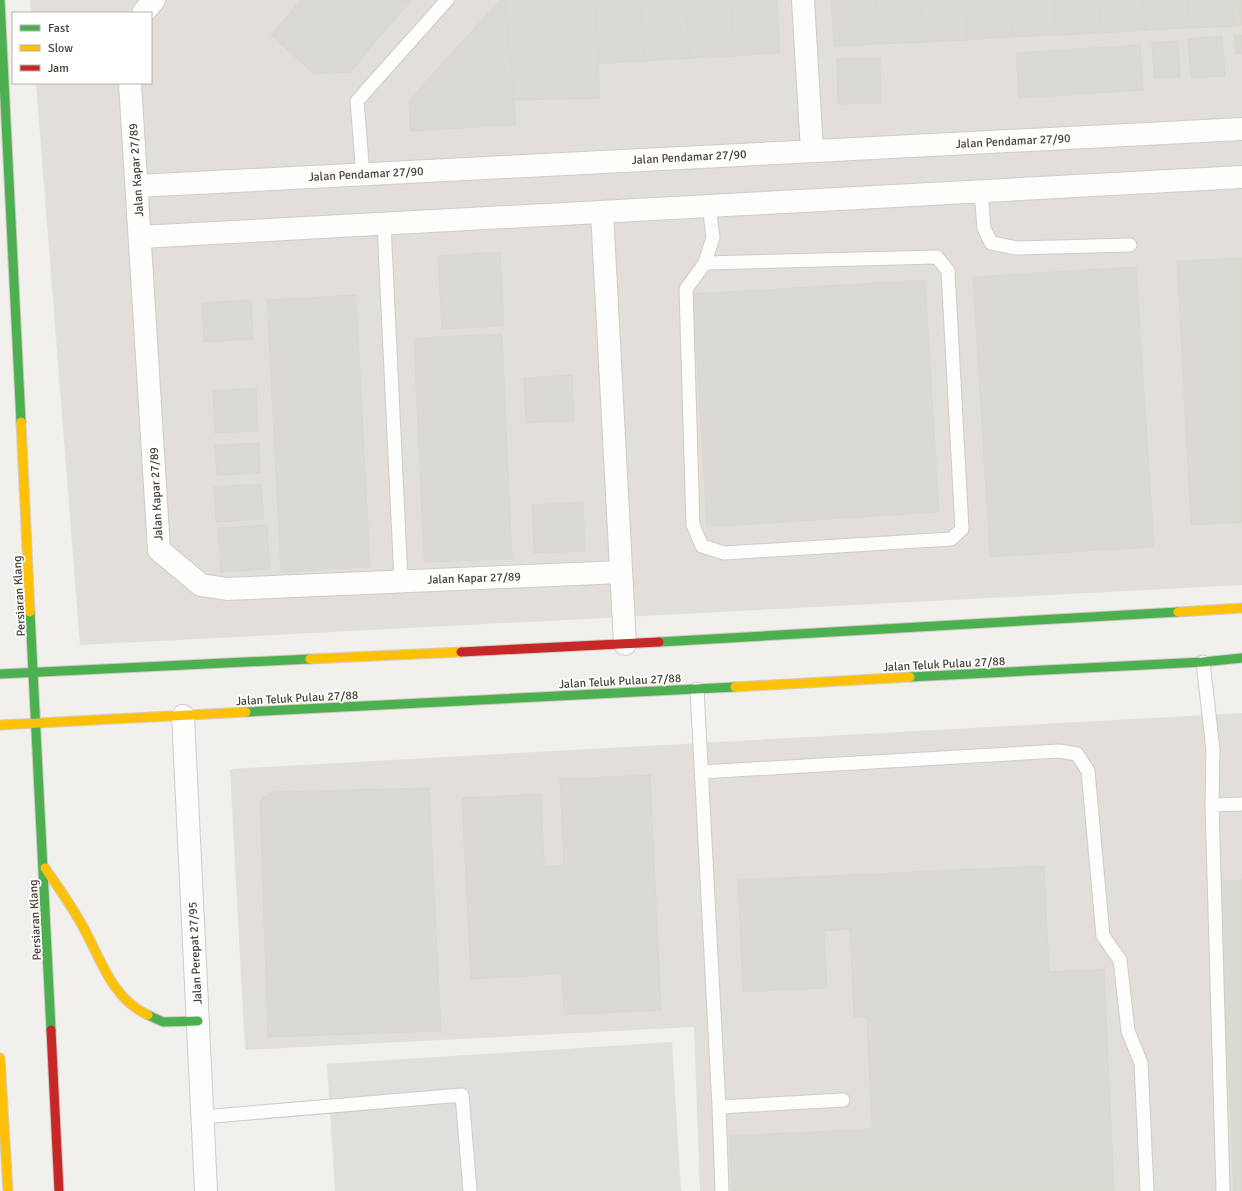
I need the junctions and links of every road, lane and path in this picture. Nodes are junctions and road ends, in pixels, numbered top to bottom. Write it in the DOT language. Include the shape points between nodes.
graph roads {
  1 [pos="0,0"];
  2 [pos="6,0"];
  3 [pos="154,0"];
  4 [pos="447,0"];
  5 [pos="803,0"];
  6 [pos="144,12"];
  7 [pos="2,33"];
  8 [pos="130,84"];
  9 [pos="1242,128"];
  10 [pos="812,151"];
  11 [pos="363,175"];
  12 [pos="1242,177"];
  13 [pos="137,186"];
  14 [pos="981,191"];
  15 [pos="709,206"];
  16 [pos="602,212"];
  17 [pos="384,224"];
  18 [pos="140,237"];
  19 [pos="1130,245"];
  20 [pos="705,263"];
  21 [pos="621,572"];
  22 [pos="402,581"];
  23 [pos="1242,608"];
  24 [pos="625,644"];
  25 [pos="1242,658"];
  26 [pos="1203,662"];
  27 [pos="35,673"];
  28 [pos="0,674"];
  29 [pos="697,689"];
  30 [pos="183,716"];
  31 [pos="37,722"];
  32 [pos="0,725"];
  33 [pos="701,772"];
  34 [pos="1242,804"];
  35 [pos="1212,805"];
  36 [pos="44,867"];
  37 [pos="198,1021"];
  38 [pos="0,1058"];
  39 [pos="843,1100"];
  40 [pos="719,1107"];
  41 [pos="202,1117"];
  42 [pos="8,1191"];
  43 [pos="59,1191"];
  44 [pos="206,1191"];
  45 [pos="470,1191"];
  46 [pos="722,1191"];
  47 [pos="1147,1191"];
  48 [pos="1223,1191"];
  1 -- 7 [label="street, Persiaran Klang"];
  2 -- 7 [label="street"];
  3 -- 6 [label="street"];
  4 -- 11 [label="lane" via="357,101"];
  5 -- 10 [label="street"];
  7 -- 27 [label="street, Persiaran Klang"];
  8 -- 13 [label="street, Jalan Kapar 27/89"];
  9 -- 10 [label="street, Jalan Pendamar 27/90"];
  10 -- 11 [label="street, Jalan Pendamar 27/90"];
  11 -- 13 [label="street, Jalan Pendamar 27/90"];
  12 -- 14 [label="street"];
  13 -- 18 [label="street, Jalan Kapar 27/89"];
  14 -- 15 [label="street"];
  14 -- 19 [label="lane" via="984,228 991,243 1017,248"];
  15 -- 16 [label="street"];
  15 -- 20 [label="lane" via="713,237"];
  16 -- 17 [label="street"];
  16 -- 21 [label="street"];
  17 -- 18 [label="street"];
  17 -- 22 [label="lane"];
  18 -- 22 [label="street, Jalan Kapar 27/89" via="159,550 202,585 227,588"];
  20 -- 20 [label="lane" via="686,289 693,525 702,546 724,553 951,539 962,529 948,271 937,257"];
  21 -- 22 [label="street, Jalan Kapar 27/89"];
  21 -- 24 [label="street"];
  23 -- 24 [label="street"];
  24 -- 27 [label="street"];
  25 -- 26 [label="street, Jalan Teluk Pulau 27/88"];
  26 -- 29 [label="street, Jalan Teluk Pulau 27/88"];
  26 -- 35 [label="lane" via="1213,750"];
  27 -- 28 [label="street"];
  27 -- 31 [label="street, Persiaran Klang"];
  29 -- 30 [label="street, Jalan Teluk Pulau 27/88"];
  29 -- 33 [label="lane"];
  30 -- 31 [label="street, Jalan Teluk Pulau 27/88"];
  30 -- 37 [label="street, Jalan Perepat 27/95"];
  31 -- 32 [label="street, Jalan Teluk Pulau 27/88"];
  31 -- 36 [label="street, Persiaran Klang"];
  33 -- 40 [label="lane"];
  33 -- 47 [label="lane" via="1059,751 1077,754 1088,771 1103,936 1120,960 1128,1030 1140,1063"];
  34 -- 35 [label="lane"];
  35 -- 48 [label="lane"];
  36 -- 37 [label="street" via="83,926 113,986 136,1010 163,1022"];
  36 -- 43 [label="street, Persiaran Klang"];
  37 -- 41 [label="street, Jalan Perepat 27/95"];
  38 -- 42 [label="street"];
  39 -- 40 [label="lane"];
  40 -- 46 [label="lane"];
  41 -- 44 [label="street, Jalan Perepat 27/95"];
  41 -- 45 [label="lane" via="462,1095"];
}
